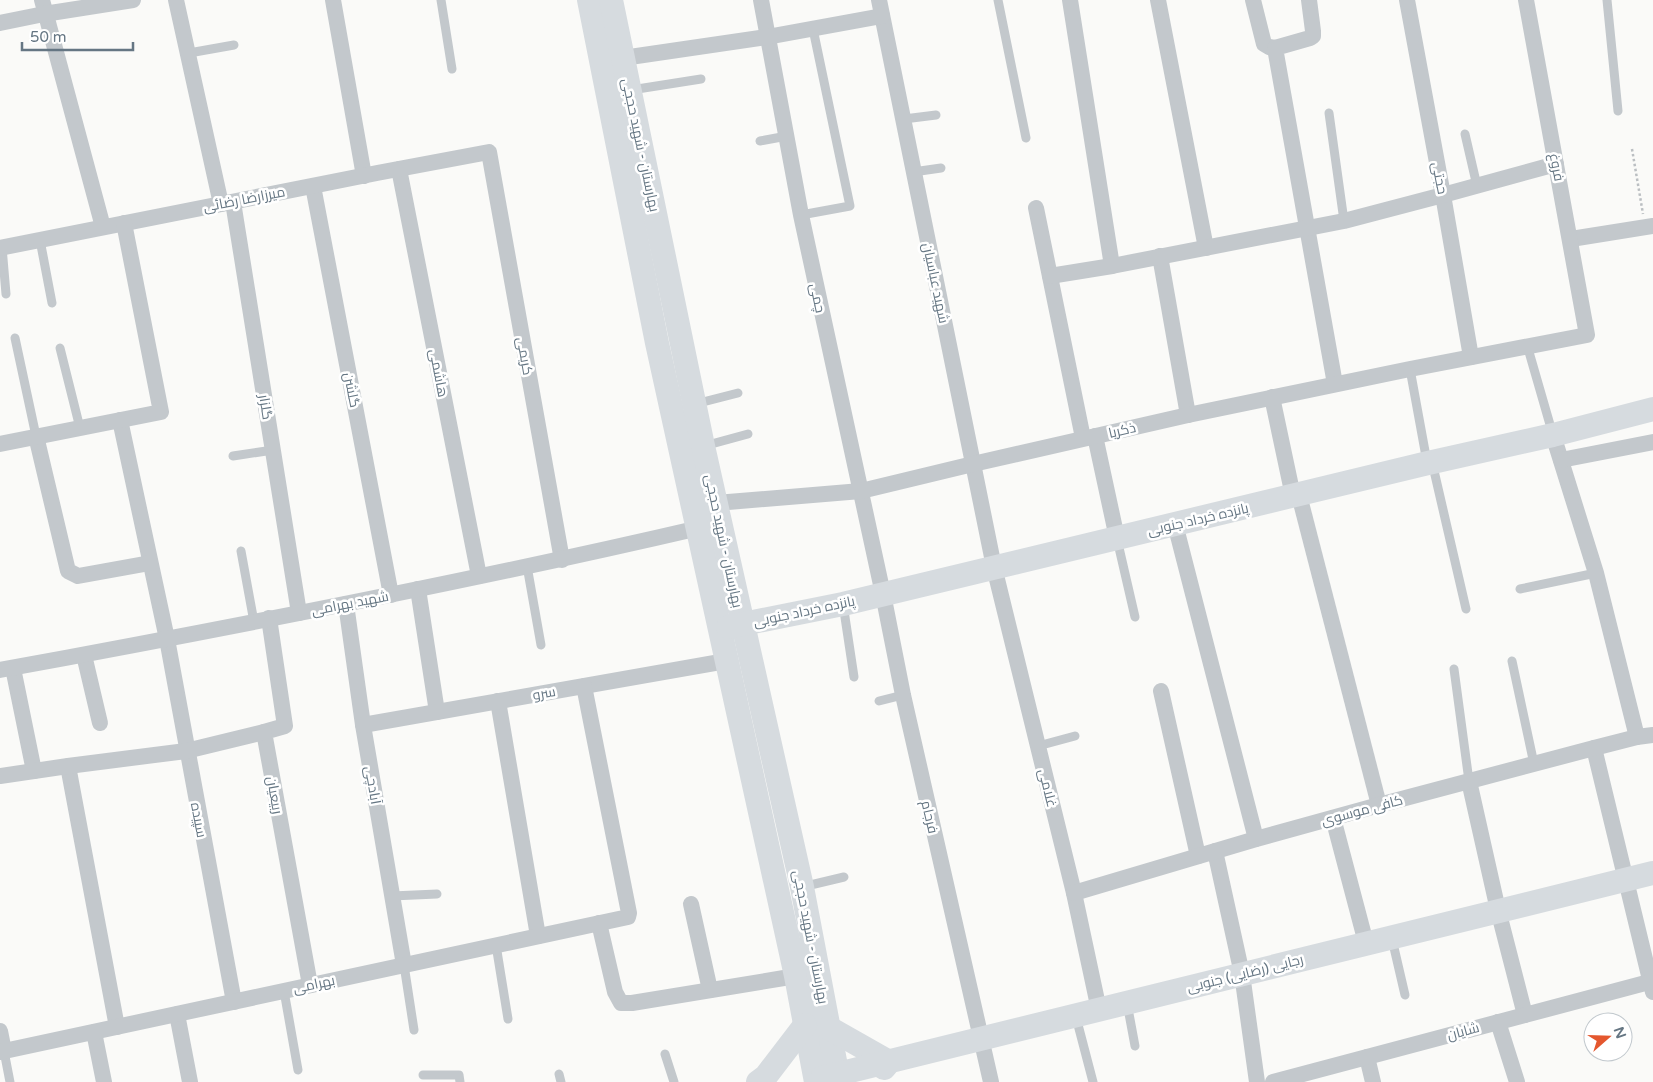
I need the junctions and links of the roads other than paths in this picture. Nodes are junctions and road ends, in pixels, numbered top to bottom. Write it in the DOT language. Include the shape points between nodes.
graph roads {
  1 [pos="134,0"];
  2 [pos="176,0"];
  3 [pos="332,0"];
  4 [pos="442,0"];
  5 [pos="589,0"];
  6 [pos="611,0"];
  7 [pos="761,0"];
  8 [pos="998,0"];
  9 [pos="1070,0"];
  10 [pos="1158,0"];
  11 [pos="1253,0"];
  12 [pos="1309,0"];
  13 [pos="1407,0"];
  14 [pos="1526,0"];
  15 [pos="1607,0"];
  16 [pos="43,7"];
  17 [pos="881,8"];
  18 [pos="0,23"];
  19 [pos="813,29"];
  20 [pos="767,36"];
  21 [pos="234,45"];
  22 [pos="1275,48"];
  23 [pos="189,53"];
  24 [pos="624,58"];
  25 [pos="452,69"];
  26 [pos="701,79"];
  27 [pos="631,90"];
  28 [pos="1618,111"];
  29 [pos="1329,113"];
  30 [pos="936,115"];
  31 [pos="904,119"];
  32 [pos="1465,134"];
  33 [pos="787,136"];
  34 [pos="1026,138"];
  35 [pos="760,141"];
  36 [pos="489,152"];
  37 [pos="1556,164"];
  38 [pos="941,168"];
  39 [pos="399,169"];
  40 [pos="913,172"];
  41 [pos="364,176"];
  42 [pos="313,186"];
  43 [pos="1477,186"];
  44 [pos="1443,196"];
  45 [pos="227,203"];
  46 [pos="1036,208"];
  47 [pos="800,215"];
  48 [pos="1344,220"];
  49 [pos="124,223"];
  50 [pos="104,227"];
  51 [pos="1649,227"];
  52 [pos="1308,228"];
  53 [pos="1571,239"];
  54 [pos="40,240"];
  55 [pos="1,244"];
  56 [pos="1206,248"];
  57 [pos="1160,256"];
  58 [pos="1112,266"];
  59 [pos="1050,276"];
  60 [pos="6,294"];
  61 [pos="52,303"];
  62 [pos="1587,335"];
  63 [pos="15,338"];
  64 [pos="1527,345"];
  65 [pos="60,348"];
  66 [pos="1471,357"];
  67 [pos="1410,369"];
  68 [pos="1335,384"];
  69 [pos="738,393"];
  70 [pos="1272,397"];
  71 [pos="695,404"];
  72 [pos="1653,409"];
  73 [pos="1188,415"];
  74 [pos="120,420"];
  75 [pos="80,428"];
  76 [pos="748,434"];
  77 [pos="1553,435"];
  78 [pos="36,436"];
  79 [pos="1089,437"];
  80 [pos="1653,442"];
  81 [pos="0,444"];
  82 [pos="704,446"];
  83 [pos="273,450"];
  84 [pos="233,456"];
  85 [pos="1561,460"];
  86 [pos="1430,462"];
  87 [pos="973,464"];
  88 [pos="861,491"];
  89 [pos="1296,496"];
  90 [pos="716,504"];
  91 [pos="1175,524"];
  92 [pos="699,528"];
  93 [pos="1117,538"];
  94 [pos="241,551"];
  95 [pos="562,560"];
  96 [pos="150,563"];
  97 [pos="527,566"];
  98 [pos="994,566"];
  99 [pos="1596,573"];
  100 [pos="479,576"];
  101 [pos="418,589"];
  102 [pos="1520,589"];
  103 [pos="883,594"];
  104 [pos="391,595"];
  105 [pos="346,604"];
  106 [pos="843,604"];
  107 [pos="1466,608"];
  108 [pos="299,613"];
  109 [pos="1135,617"];
  110 [pos="262,620"];
  111 [pos="731,627"];
  112 [pos="167,638"];
  113 [pos="541,645"];
  114 [pos="84,655"];
  115 [pos="1512,661"];
  116 [pos="726,662"];
  117 [pos="7,669"];
  118 [pos="1454,669"];
  119 [pos="854,677"];
  120 [pos="584,686"];
  121 [pos="1161,691"];
  122 [pos="903,695"];
  123 [pos="498,701"];
  124 [pos="879,701"];
  125 [pos="437,712"];
  126 [pos="100,723"];
  127 [pos="363,725"];
  128 [pos="264,732"];
  129 [pos="1653,735"];
  130 [pos="1075,736"];
  131 [pos="1637,737"];
  132 [pos="1038,746"];
  133 [pos="1594,748"];
  134 [pos="186,751"];
  135 [pos="1534,764"];
  136 [pos="68,766"];
  137 [pos="34,771"];
  138 [pos="0,776"];
  139 [pos="1469,781"];
  140 [pos="1380,805"];
  141 [pos="1333,818"];
  142 [pos="1256,839"];
  143 [pos="1215,851"];
  144 [pos="1198,856"];
  145 [pos="1653,873"];
  146 [pos="844,877"];
  147 [pos="1625,880"];
  148 [pos="802,887"];
  149 [pos="1074,893"];
  150 [pos="437,894"];
  151 [pos="392,896"];
  152 [pos="691,904"];
  153 [pos="1498,910"];
  154 [pos="599,923"];
  155 [pos="538,936"];
  156 [pos="1392,937"];
  157 [pos="1366,943"];
  158 [pos="496,945"];
  159 [pos="404,965"];
  160 [pos="1242,974"];
  161 [pos="804,980"];
  162 [pos="310,985"];
  163 [pos="1652,985"];
  164 [pos="710,990"];
  165 [pos="284,991"];
  166 [pos="1405,995"];
  167 [pos="234,1002"];
  168 [pos="1127,1003"];
  169 [pos="1099,1010"];
  170 [pos="177,1014"];
  171 [pos="1525,1015"];
  172 [pos="1075,1016"];
  173 [pos="508,1019"];
  174 [pos="1498,1022"];
  175 [pos="805,1025"];
  176 [pos="117,1027"];
  177 [pos="829,1028"];
  178 [pos="414,1030"];
  179 [pos="0,1031"];
  180 [pos="94,1032"];
  181 [pos="981,1040"];
  182 [pos="1136,1046"];
  183 [pos="2,1051"];
  184 [pos="665,1054"];
  185 [pos="1367,1057"];
  186 [pos="889,1062"];
  187 [pos="298,1070"];
  188 [pos="423,1075"];
  189 [pos="823,1080"];
  190 [pos="10,1082"];
  191 [pos="104,1082"];
  192 [pos="190,1082"];
  193 [pos="460,1082"];
  194 [pos="674,1082"];
  195 [pos="758,1082"];
  196 [pos="875,1082"];
  197 [pos="991,1082"];
  198 [pos="1093,1082"];
  199 [pos="1257,1082"];
  200 [pos="1273,1082"];
  201 [pos="1373,1082"];
  202 [pos="1517,1082"];
  1 -- 16 [label="street"];
  2 -- 23 [label="street, گلزار"];
  3 -- 41 [label="street"];
  4 -- 25 [label="lane"];
  5 -- 92 [label="main road, بهارستان - شهید حججی" via="657,343"];
  6 -- 24 [label="main road, بهارستان - شهید حججی"];
  7 -- 20 [label="street, چمی"];
  8 -- 34 [label="lane"];
  9 -- 58 [label="street"];
  10 -- 56 [label="street"];
  11 -- 22 [label="street" via="1264,44"];
  12 -- 22 [label="street" via="1313,36"];
  13 -- 44 [label="street, حجتی"];
  14 -- 37 [label="street, فروغ"];
  15 -- 28 [label="lane"];
  16 -- 18 [label="street"];
  16 -- 50 [label="street"];
  17 -- 19 [label="street"];
  17 -- 31 [label="street, شهید عباسیان"];
  19 -- 20 [label="street"];
  19 -- 47 [label="lane" via="850,206"];
  20 -- 24 [label="street"];
  20 -- 33 [label="street, چمی"];
  21 -- 23 [label="lane"];
  22 -- 52 [label="street"];
  23 -- 45 [label="street, گلزار"];
  24 -- 27 [label="main road, بهارستان - شهید حججی"];
  26 -- 27 [label="lane"];
  27 -- 71 [label="main road, بهارستان - شهید حججی"];
  29 -- 48 [label="lane"];
  30 -- 31 [label="lane"];
  31 -- 40 [label="street, شهید عباسیان"];
  32 -- 43 [label="lane"];
  33 -- 35 [label="lane"];
  33 -- 47 [label="street, چمی"];
  36 -- 39 [label="street, میرزارضا رضائی"];
  36 -- 95 [label="street, کریمی"];
  37 -- 43 [label="street"];
  37 -- 53 [label="street, فروغ"];
  38 -- 40 [label="lane"];
  39 -- 41 [label="street, میرزارضا رضائی"];
  39 -- 100 [label="street, هاشمی"];
  40 -- 87 [label="street, شهید عباسیان"];
  41 -- 42 [label="street, میرزارضا رضائی"];
  42 -- 45 [label="street, میرزارضا رضائی"];
  42 -- 104 [label="street, گلشن"];
  43 -- 44 [label="street"];
  44 -- 48 [label="street"];
  44 -- 66 [label="street, حجتی"];
  45 -- 49 [label="street, میرزارضا رضائی"];
  45 -- 83 [label="street, گلزار"];
  46 -- 59 [label="street"];
  47 -- 88 [label="street, چمی"];
  48 -- 52 [label="street"];
  49 -- 50 [label="street, میرزارضا رضائی"];
  49 -- 74 [label="street" via="161,412"];
  50 -- 54 [label="street, میرزارضا رضائی"];
  51 -- 53 [label="street"];
  52 -- 56 [label="street"];
  52 -- 68 [label="street"];
  53 -- 62 [label="street, فروغ"];
  54 -- 55 [label="street, میرزارضا رضائی"];
  54 -- 61 [label="lane"];
  55 -- 60 [label="lane"];
  56 -- 57 [label="street"];
  57 -- 58 [label="street"];
  57 -- 73 [label="street"];
  58 -- 59 [label="street"];
  59 -- 79 [label="street"];
  62 -- 64 [label="street, ذکریا"];
  63 -- 78 [label="lane"];
  64 -- 66 [label="street, ذکریا"];
  64 -- 77 [label="lane"];
  65 -- 75 [label="lane"];
  66 -- 67 [label="street, ذکریا"];
  67 -- 68 [label="street, ذکریا"];
  67 -- 86 [label="lane"];
  68 -- 70 [label="street, ذکریا"];
  69 -- 71 [label="lane"];
  70 -- 73 [label="street, ذکریا"];
  70 -- 89 [label="street"];
  71 -- 82 [label="main road, بهارستان - شهید حججی"];
  72 -- 77 [label="main road, پانزده خرداد جنوبی"];
  73 -- 79 [label="street, ذکریا"];
  74 -- 75 [label="street"];
  74 -- 96 [label="street, سپیده"];
  75 -- 78 [label="street"];
  76 -- 82 [label="lane"];
  77 -- 85 [label="street"];
  77 -- 86 [label="main road, پانزده خرداد جنوبی"];
  78 -- 81 [label="street"];
  78 -- 96 [label="street" via="68,571 78,576"];
  79 -- 87 [label="street, ذکریا"];
  79 -- 93 [label="street"];
  80 -- 85 [label="street"];
  82 -- 90 [label="main road, بهارستان - شهید حججی"];
  83 -- 84 [label="lane"];
  83 -- 108 [label="street, گلزار"];
  85 -- 99 [label="street"];
  86 -- 89 [label="main road, پانزده خرداد جنوبی"];
  86 -- 107 [label="lane"];
  87 -- 88 [label="street, ذکریا"];
  87 -- 98 [label="street, شهید عباسیان"];
  88 -- 90 [label="street, ذکریا"];
  88 -- 103 [label="street, چمی"];
  89 -- 91 [label="main road, پانزده خرداد جنوبی"];
  89 -- 140 [label="street"];
  90 -- 111 [label="main road, بهارستان - شهید حججی"];
  91 -- 93 [label="main road, پانزده خرداد جنوبی"];
  91 -- 142 [label="street"];
  92 -- 95 [label="street, شهید بهرامی"];
  92 -- 111 [label="main road, بهارستان - شهید حججی"];
  93 -- 98 [label="main road, پانزده خرداد جنوبی"];
  93 -- 109 [label="lane"];
  94 -- 110 [label="lane"];
  95 -- 97 [label="street, شهید بهرامی"];
  96 -- 112 [label="street, سپیده"];
  97 -- 100 [label="street, شهید بهرامی"];
  97 -- 113 [label="lane"];
  98 -- 103 [label="main road, پانزده خرداد جنوبی"];
  98 -- 132 [label="street, غلامی"];
  99 -- 102 [label="lane"];
  99 -- 131 [label="street"];
  100 -- 101 [label="street, شهید بهرامی"];
  101 -- 104 [label="street, شهید بهرامی"];
  101 -- 125 [label="street"];
  103 -- 106 [label="main road, پانزده خرداد جنوبی"];
  103 -- 122 [label="street, فرجام"];
  104 -- 105 [label="street, شهید بهرامی"];
  105 -- 108 [label="street, شهید بهرامی"];
  105 -- 127 [label="street, آبادچی"];
  106 -- 111 [label="main road, پانزده خرداد جنوبی"];
  106 -- 119 [label="lane"];
  108 -- 110 [label="street, شهید بهرامی"];
  110 -- 112 [label="street, شهید بهرامی"];
  110 -- 128 [label="street" via="285,726"];
  111 -- 116 [label="main road, بهارستان - شهید حججی"];
  111 -- 148 [label="main road, بهارستان - شهید حججی"];
  112 -- 114 [label="street, شهید بهرامی"];
  112 -- 134 [label="street, سپیده"];
  114 -- 117 [label="street, شهید بهرامی"];
  114 -- 126 [label="street"];
  115 -- 135 [label="lane"];
  116 -- 120 [label="street, سرو"];
  116 -- 161 [label="main road, بهارستان - شهید حججی"];
  117 -- 137 [label="street"];
  118 -- 139 [label="lane"];
  120 -- 123 [label="street, سرو"];
  120 -- 154 [label="street, بهرامی" via="629,914 628,917"];
  121 -- 144 [label="street"];
  122 -- 124 [label="lane"];
  122 -- 181 [label="street, فرجام"];
  123 -- 125 [label="street, سرو"];
  123 -- 155 [label="street"];
  125 -- 127 [label="street, سرو"];
  127 -- 151 [label="street, آبادچی"];
  128 -- 134 [label="street"];
  128 -- 162 [label="street, ربیعیان"];
  129 -- 131 [label="street, کافی موسوی"];
  130 -- 132 [label="lane"];
  131 -- 133 [label="street, کافی موسوی"];
  132 -- 149 [label="street, غلامی"];
  133 -- 135 [label="street, کافی موسوی"];
  133 -- 147 [label="street"];
  134 -- 136 [label="street"];
  134 -- 167 [label="street, سپیده"];
  135 -- 139 [label="street, کافی موسوی"];
  136 -- 137 [label="street"];
  136 -- 176 [label="street"];
  137 -- 138 [label="street"];
  139 -- 140 [label="street, کافی موسوی"];
  139 -- 153 [label="street"];
  140 -- 141 [label="street, کافی موسوی"];
  141 -- 142 [label="street, کافی موسوی"];
  141 -- 157 [label="street"];
  142 -- 143 [label="street, کافی موسوی"];
  143 -- 144 [label="street, کافی موسوی"];
  143 -- 160 [label="street"];
  144 -- 149 [label="street, کافی موسوی"];
  145 -- 147 [label="main road, رجایی (رضایی) جنوبی"];
  146 -- 148 [label="lane"];
  147 -- 153 [label="main road, رجایی (رضایی) جنوبی"];
  147 -- 163 [label="street"];
  148 -- 161 [label="main road, بهارستان - شهید حججی"];
  149 -- 169 [label="street, غلامی"];
  150 -- 151 [label="lane"];
  151 -- 159 [label="street, آبادچی"];
  152 -- 164 [label="street"];
  153 -- 156 [label="main road, رجایی (رضایی) جنوبی"];
  153 -- 171 [label="street"];
  154 -- 155 [label="street, بهرامی"];
  154 -- 164 [label="street" via="615,992 621,1003"];
  155 -- 158 [label="street, بهرامی"];
  156 -- 157 [label="main road, رجایی (رضایی) جنوبی"];
  156 -- 166 [label="lane"];
  157 -- 160 [label="main road, رجایی (رضایی) جنوبی"];
  158 -- 159 [label="street, بهرامی"];
  158 -- 173 [label="lane"];
  159 -- 162 [label="street, بهرامی"];
  159 -- 178 [label="lane"];
  160 -- 168 [label="main road, رجایی (رضایی) جنوبی"];
  160 -- 199 [label="street"];
  161 -- 164 [label="street"];
  161 -- 175 [label="main road, بهارستان - شهید حججی"];
  161 -- 177 [label="main road, بهارستان - شهید حججی"];
  162 -- 165 [label="street, بهرامی"];
  163 -- 171 [label="street, شایان"];
  165 -- 167 [label="street, بهرامی"];
  165 -- 187 [label="lane"];
  167 -- 170 [label="street, بهرامی"];
  168 -- 169 [label="main road, رجایی (رضایی) جنوبی"];
  168 -- 182 [label="lane"];
  169 -- 172 [label="main road, رجایی (رضایی) جنوبی"];
  170 -- 176 [label="street, بهرامی"];
  170 -- 192 [label="street"];
  171 -- 174 [label="street, شایان"];
  172 -- 181 [label="main road, رجایی (رضایی) جنوبی"];
  172 -- 198 [label="lane"];
  174 -- 185 [label="street, شایان"];
  174 -- 202 [label="street"];
  175 -- 189 [label="main road, بهارستان - شهید حججی"];
  175 -- 195 [label="main road"];
  176 -- 180 [label="street, بهرامی"];
  177 -- 186 [label="main road"];
  177 -- 189 [label="main road, بهارستان - شهید حججی"];
  179 -- 183 [label="street"];
  180 -- 183 [label="street, بهرامی"];
  180 -- 191 [label="street"];
  181 -- 186 [label="main road, رجایی (رضایی) جنوبی"];
  181 -- 197 [label="street, فرجام"];
  183 -- 190 [label="lane"];
  184 -- 194 [label="lane"];
  185 -- 200 [label="street, شایان"];
  185 -- 201 [label="street"];
  186 -- 189 [label="main road, رجایی (رضایی) جنوبی"];
  186 -- 196 [label="main road"];
  188 -- 193 [label="lane" via="459,1075"];
}
